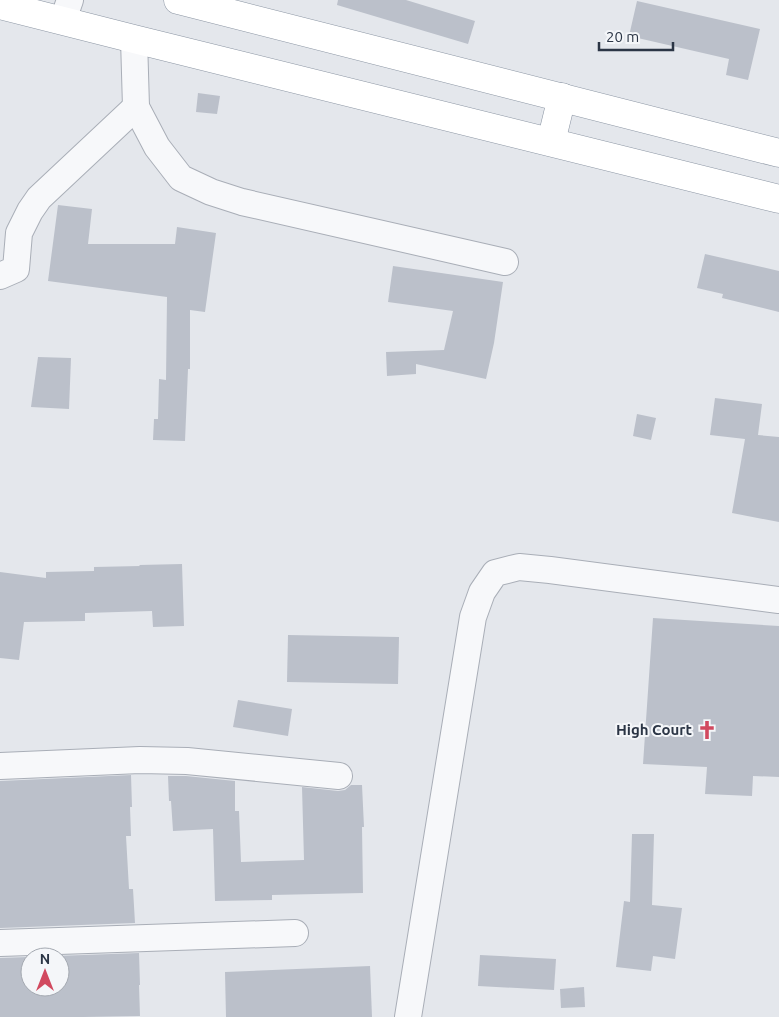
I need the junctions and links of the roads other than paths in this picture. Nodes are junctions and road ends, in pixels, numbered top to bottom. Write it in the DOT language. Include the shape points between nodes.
graph roads {
  1 [pos="178,0"];
  2 [pos="0,5"];
  3 [pos="66,10"];
  4 [pos="134,39"];
  5 [pos="562,97"];
  6 [pos="136,107"];
  7 [pos="551,142"];
  8 [pos="779,153"];
  9 [pos="779,199"];
  10 [pos="505,262"];
  11 [pos="0,276"];
  12 [pos="779,600"];
  13 [pos="0,766"];
  14 [pos="339,776"];
  15 [pos="295,933"];
  16 [pos="0,943"];
  17 [pos="413,989"];
  18 [pos="408,1017"];
  19 [pos="423,1017"];
  1 -- 5 [label="highway"];
  2 -- 3 [label="highway"];
  3 -- 4 [label="highway"];
  4 -- 6 [label="street"];
  4 -- 7 [label="highway"];
  5 -- 7 [label="highway"];
  5 -- 8 [label="highway"];
  6 -- 10 [label="street" via="156,147 181,178 211,192 242,202"];
  6 -- 11 [label="street" via="40,198 19,233 16,269"];
  7 -- 9 [label="highway"];
  12 -- 17 [label="street" via="519,567 495,573 482,592 473,617"];
  13 -- 14 [label="street" via="187,761"];
  15 -- 16 [label="street"];
  17 -- 18 [label="street"];
  17 -- 19 [label="street"];
}
